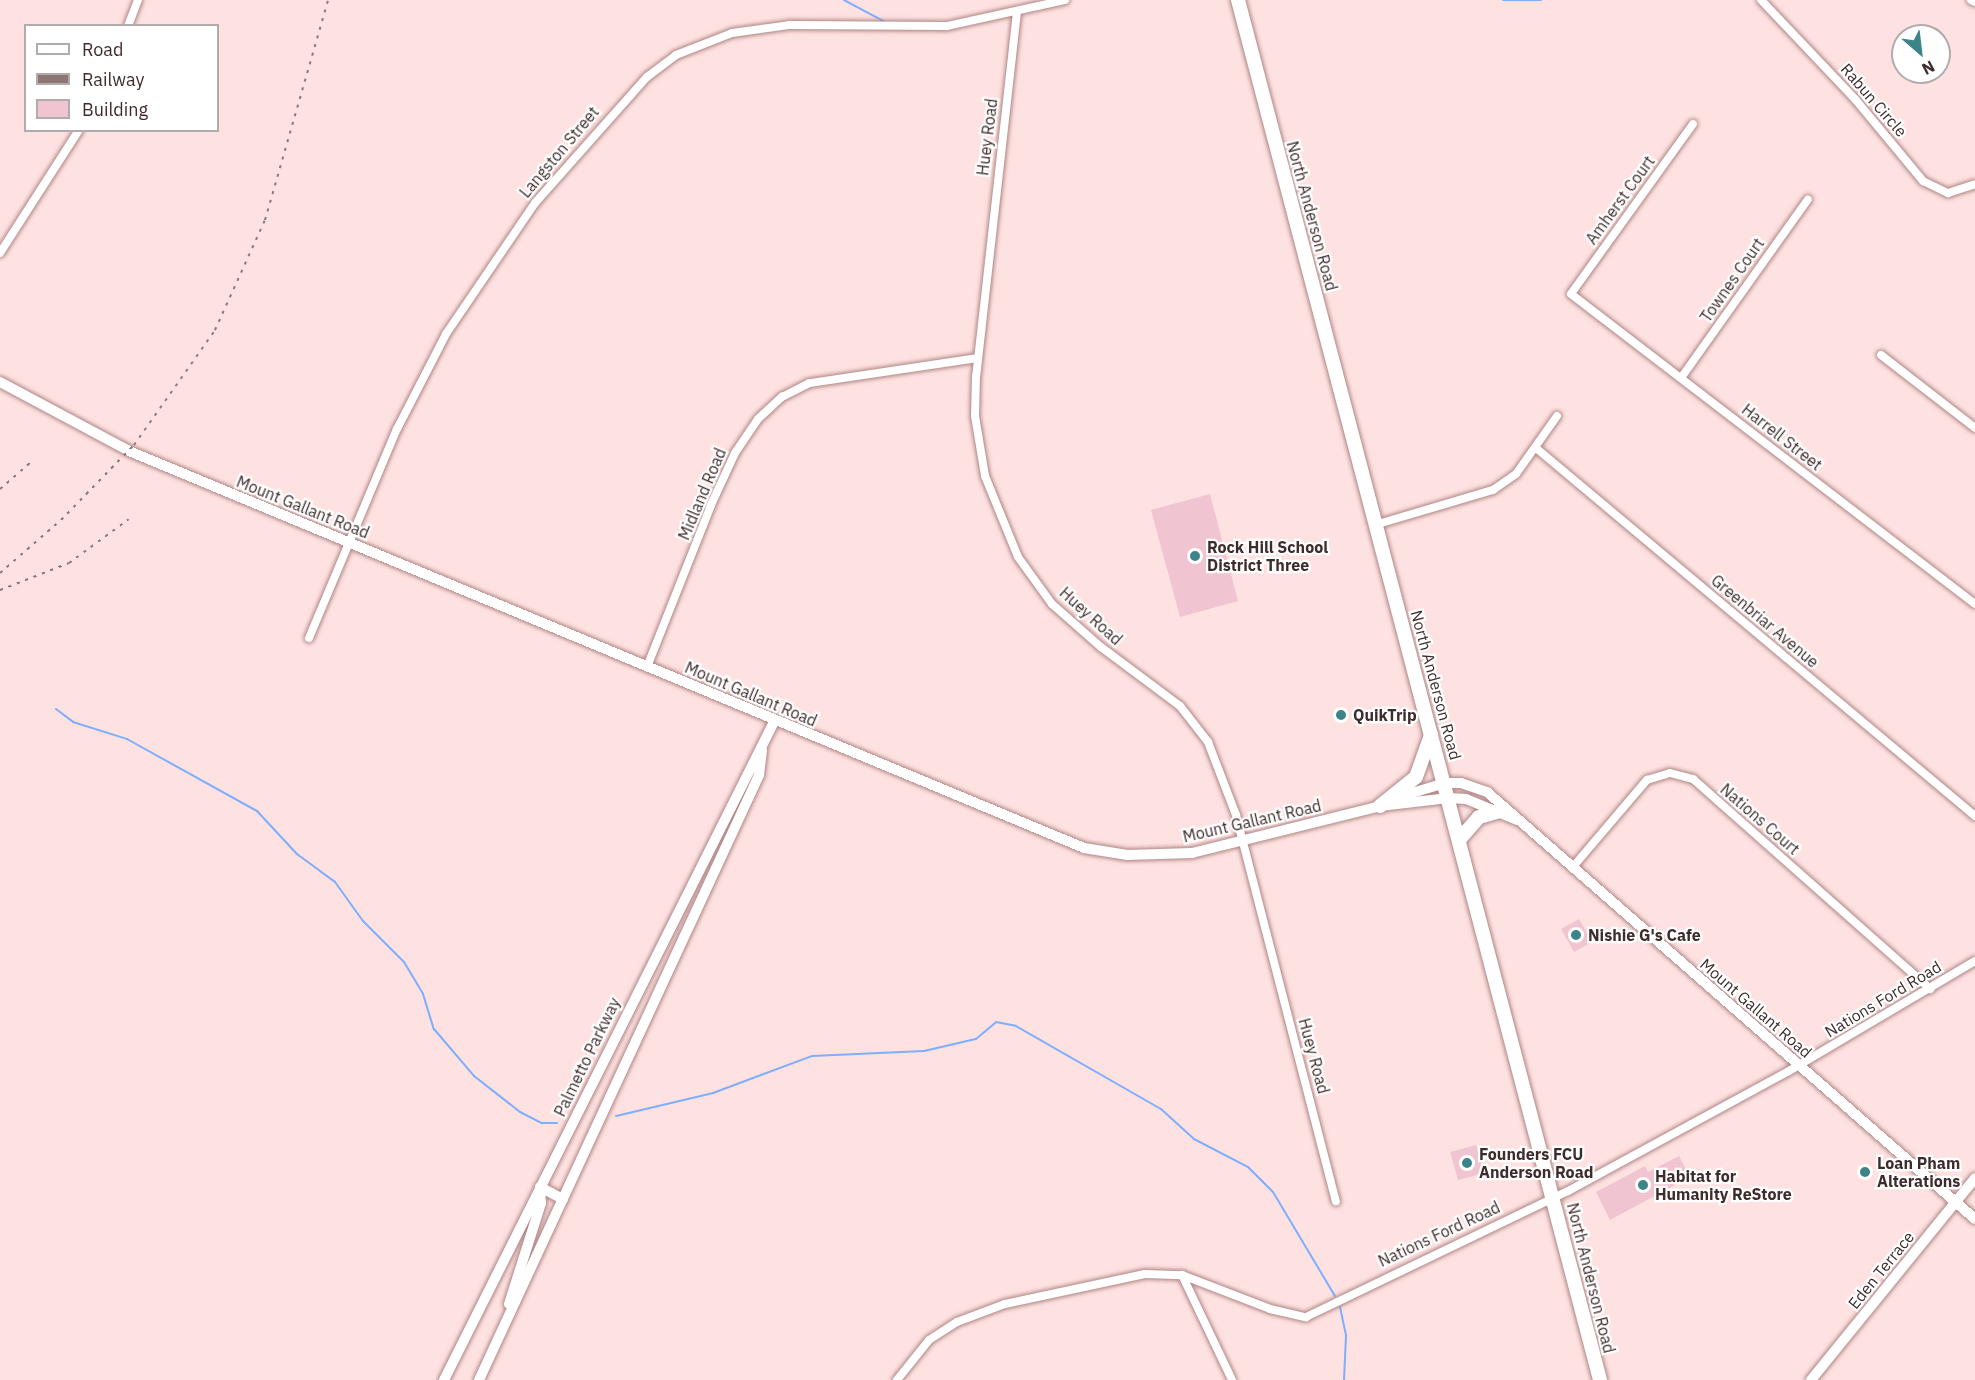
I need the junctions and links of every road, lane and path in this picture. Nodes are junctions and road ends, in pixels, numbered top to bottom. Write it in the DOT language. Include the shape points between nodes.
graph roads {
  1 [pos="138,0"];
  2 [pos="1065,0"];
  3 [pos="1238,0"];
  4 [pos="1761,0"];
  5 [pos="1971,0"];
  6 [pos="1975,2"];
  7 [pos="1017,12"];
  8 [pos="129,24"];
  9 [pos="1693,124"];
  10 [pos="78,132"];
  11 [pos="1975,184"];
  12 [pos="1808,199"];
  13 [pos="0,253"];
  14 [pos="1571,294"];
  15 [pos="1881,355"];
  16 [pos="977,358"];
  17 [pos="1681,378"];
  18 [pos="0,382"];
  19 [pos="1557,416"];
  20 [pos="1975,428"];
  21 [pos="1536,448"];
  22 [pos="1378,524"];
  23 [pos="348,542"];
  24 [pos="1975,604"];
  25 [pos="309,638"];
  26 [pos="647,667"];
  27 [pos="775,720"];
  28 [pos="1431,732"];
  29 [pos="762,750"];
  30 [pos="1445,783"];
  31 [pos="1449,798"];
  32 [pos="1380,806"];
  33 [pos="1497,812"];
  34 [pos="1975,816"];
  35 [pos="1517,820"];
  36 [pos="1459,840"];
  37 [pos="1242,842"];
  38 [pos="1572,868"];
  39 [pos="1975,961"];
  40 [pos="1930,989"];
  41 [pos="1799,1065"];
  42 [pos="1975,1178"];
  43 [pos="540,1187"];
  44 [pos="1553,1198"];
  45 [pos="563,1199"];
  46 [pos="1336,1201"];
  47 [pos="1956,1202"];
  48 [pos="1975,1219"];
  49 [pos="1182,1275"];
  50 [pos="506,1321"];
  51 [pos="444,1380"];
  52 [pos="479,1380"];
  53 [pos="897,1380"];
  54 [pos="1232,1380"];
  55 [pos="1600,1380"];
  56 [pos="1811,1380"];
  1 -- 8 [label="street"];
  2 -- 7 [label="street, Langston Street"];
  3 -- 22 [label="main road, North Anderson Road"];
  4 -- 11 [label="street, Rabun Circle" via="1855,99 1923,180 1948,193"];
  5 -- 6 [label="street"];
  7 -- 16 [label="street, Huey Road"];
  7 -- 23 [label="street, Langston Street" via="926,27 761,28 732,33 676,55 647,77 561,170 482,275 410,401"];
  9 -- 14 [label="street, Amherst Court"];
  10 -- 13 [label="street"];
  12 -- 17 [label="street, Townes Court"];
  14 -- 17 [label="street, Harrell Street"];
  15 -- 20 [label="street"];
  16 -- 26 [label="street, Midland Road" via="810,383 782,397 758,419 735,453 711,505"];
  16 -- 37 [label="street, Huey Road" via="975,416 983,465 1018,557 1052,604 1180,706 1208,742"];
  17 -- 24 [label="street, Harrell Street"];
  18 -- 23 [label="street, Mount Gallant Road" via="129,451"];
  19 -- 21 [label="street"];
  21 -- 22 [label="street" via="1516,474 1493,490"];
  21 -- 34 [label="street, Greenbriar Avenue"];
  22 -- 28 [label="main road, North Anderson Road"];
  23 -- 25 [label="street, Langston Street"];
  23 -- 26 [label="street, Mount Gallant Road"];
  26 -- 27 [label="street, Mount Gallant Road"];
  27 -- 29 [label="street, Palmetto Parkway"];
  27 -- 37 [label="street, Mount Gallant Road" via="1084,848 1127,855 1179,854"];
  28 -- 30 [label="main road, North Anderson Road"];
  28 -- 32 [label="main road" via="1416,777"];
  29 -- 43 [label="street, Palmetto Parkway" via="748,769"];
  29 -- 45 [label="street, Palmetto Parkway" via="759,775"];
  30 -- 31 [label="main road, North Anderson Road"];
  30 -- 32 [label="street, Mount Gallant Road" via="1411,791"];
  30 -- 35 [label="street, Mount Gallant Road" via="1479,788"];
  31 -- 32 [label="street, Mount Gallant Road"];
  31 -- 33 [label="street, Mount Gallant Road" via="1466,799"];
  31 -- 36 [label="main road, North Anderson Road"];
  32 -- 37 [label="street, Mount Gallant Road"];
  33 -- 35 [label="street, Mount Gallant Road"];
  33 -- 36 [label="main road" via="1479,817"];
  35 -- 38 [label="street, Mount Gallant Road"];
  36 -- 44 [label="main road, North Anderson Road"];
  37 -- 46 [label="street, Huey Road"];
  38 -- 40 [label="street, Nations Court" via="1647,780 1670,773 1693,779"];
  38 -- 41 [label="street, Mount Gallant Road"];
  39 -- 40 [label="street, Nations Ford Road"];
  40 -- 41 [label="street, Nations Ford Road"];
  41 -- 44 [label="street, Nations Ford Road"];
  41 -- 47 [label="street, Mount Gallant Road"];
  42 -- 47 [label="street, Eden Terrace"];
  43 -- 45 [label="street"];
  43 -- 50 [label="street" via="541,1203"];
  43 -- 51 [label="street, Palmetto Parkway"];
  44 -- 49 [label="street, Nations Ford Road" via="1408,1264 1306,1317 1270,1309"];
  44 -- 55 [label="main road, North Anderson Road"];
  45 -- 50 [label="street, Palmetto Parkway"];
  47 -- 48 [label="street, Mount Gallant Road"];
  47 -- 56 [label="street, Eden Terrace"];
  49 -- 53 [label="street, Nations Ford Road" via="1134,1276 1005,1304 929,1340"];
  49 -- 54 [label="street"];
  50 -- 52 [label="street, Palmetto Parkway"];
}
